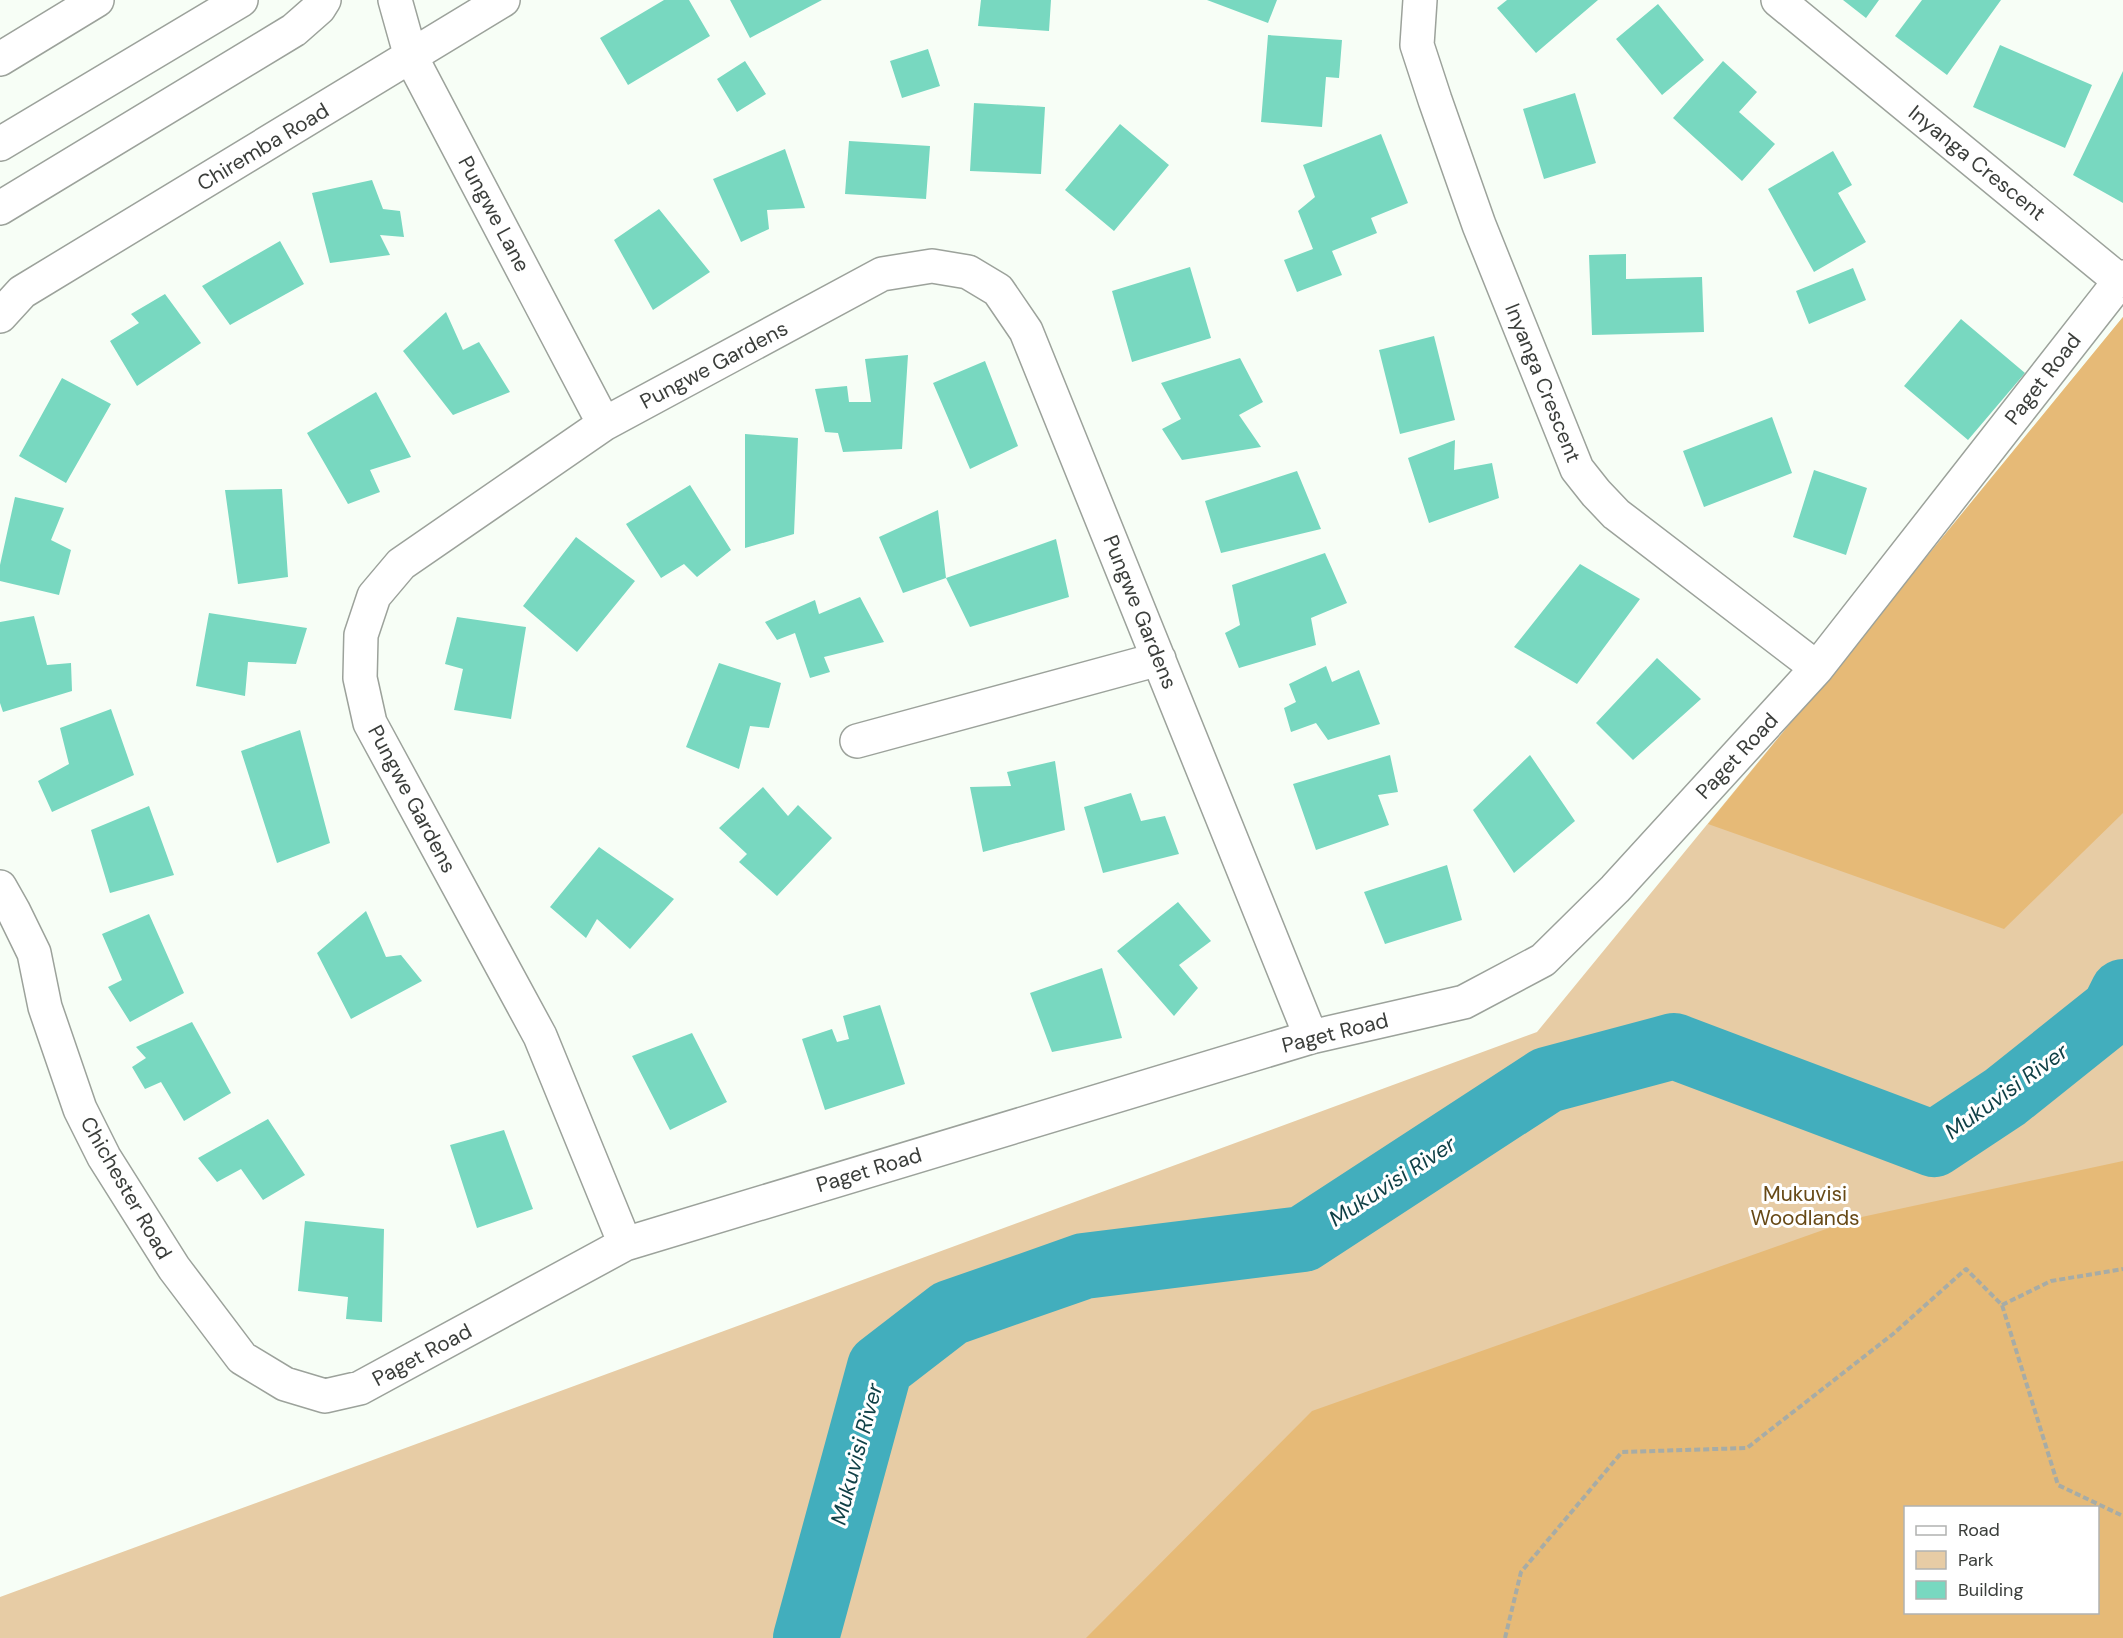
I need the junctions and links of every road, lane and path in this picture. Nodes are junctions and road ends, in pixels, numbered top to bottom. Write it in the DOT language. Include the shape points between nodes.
graph roads {
  1 [pos="97,0"];
  2 [pos="241,0"];
  3 [pos="324,0"];
  4 [pos="395,0"];
  5 [pos="503,0"];
  6 [pos="1420,0"];
  7 [pos="1778,0"];
  8 [pos="411,57"];
  9 [pos="0,59"];
  10 [pos="0,144"];
  11 [pos="0,208"];
  12 [pos="2121,279"];
  13 [pos="0,316"];
  14 [pos="604,424"];
  15 [pos="1159,659"];
  16 [pos="1817,668"];
  17 [pos="857,741"];
  18 [pos="0,887"];
  19 [pos="1311,1037"];
  20 [pos="625,1244"];
  21 [pos="2123,1269"];
  22 [pos="2002,1305"];
  23 [pos="285,1384"];
  24 [pos="2123,1516"];
  25 [pos="1505,1638"];
  1 -- 9 [label="street"];
  2 -- 10 [label="street"];
  3 -- 11 [label="street" via="294,30"];
  4 -- 8 [label="street, Pungwe Lane"];
  5 -- 8 [label="street, Chiremba Road"];
  6 -- 16 [label="street, Inyanga Crescent" via="1417,45 1435,99 1479,225 1577,469 1616,514"];
  7 -- 12 [label="street, Inyanga Crescent"];
  8 -- 13 [label="street, Chiremba Road" via="22,292"];
  8 -- 14 [label="street, Pungwe Lane"];
  12 -- 16 [label="street, Paget Road"];
  14 -- 15 [label="street, Pungwe Gardens" via="882,274 932,266 968,272 998,290 1026,331"];
  14 -- 20 [label="street, Pungwe Gardens" via="401,564 374,596 361,635 360,678 370,723 540,1035"];
  15 -- 17 [label="street"];
  15 -- 19 [label="street, Pungwe Gardens"];
  16 -- 19 [label="street, Paget Road" via="1615,889 1543,960 1464,1002"];
  18 -- 23 [label="street, Chichester Road" via="34,953 45,1007 80,1109 104,1157 174,1268 242,1358"];
  19 -- 20 [label="street, Paget Road"];
  20 -- 23 [label="street, Paget Road" via="360,1388 325,1396"];
  21 -- 22 [label="path" via="2051,1281"];
  22 -- 24 [label="path" via="2058,1485"];
  22 -- 25 [label="path" via="1966,1269 1893,1334 1747,1448 1622,1452 1521,1572"];
}
